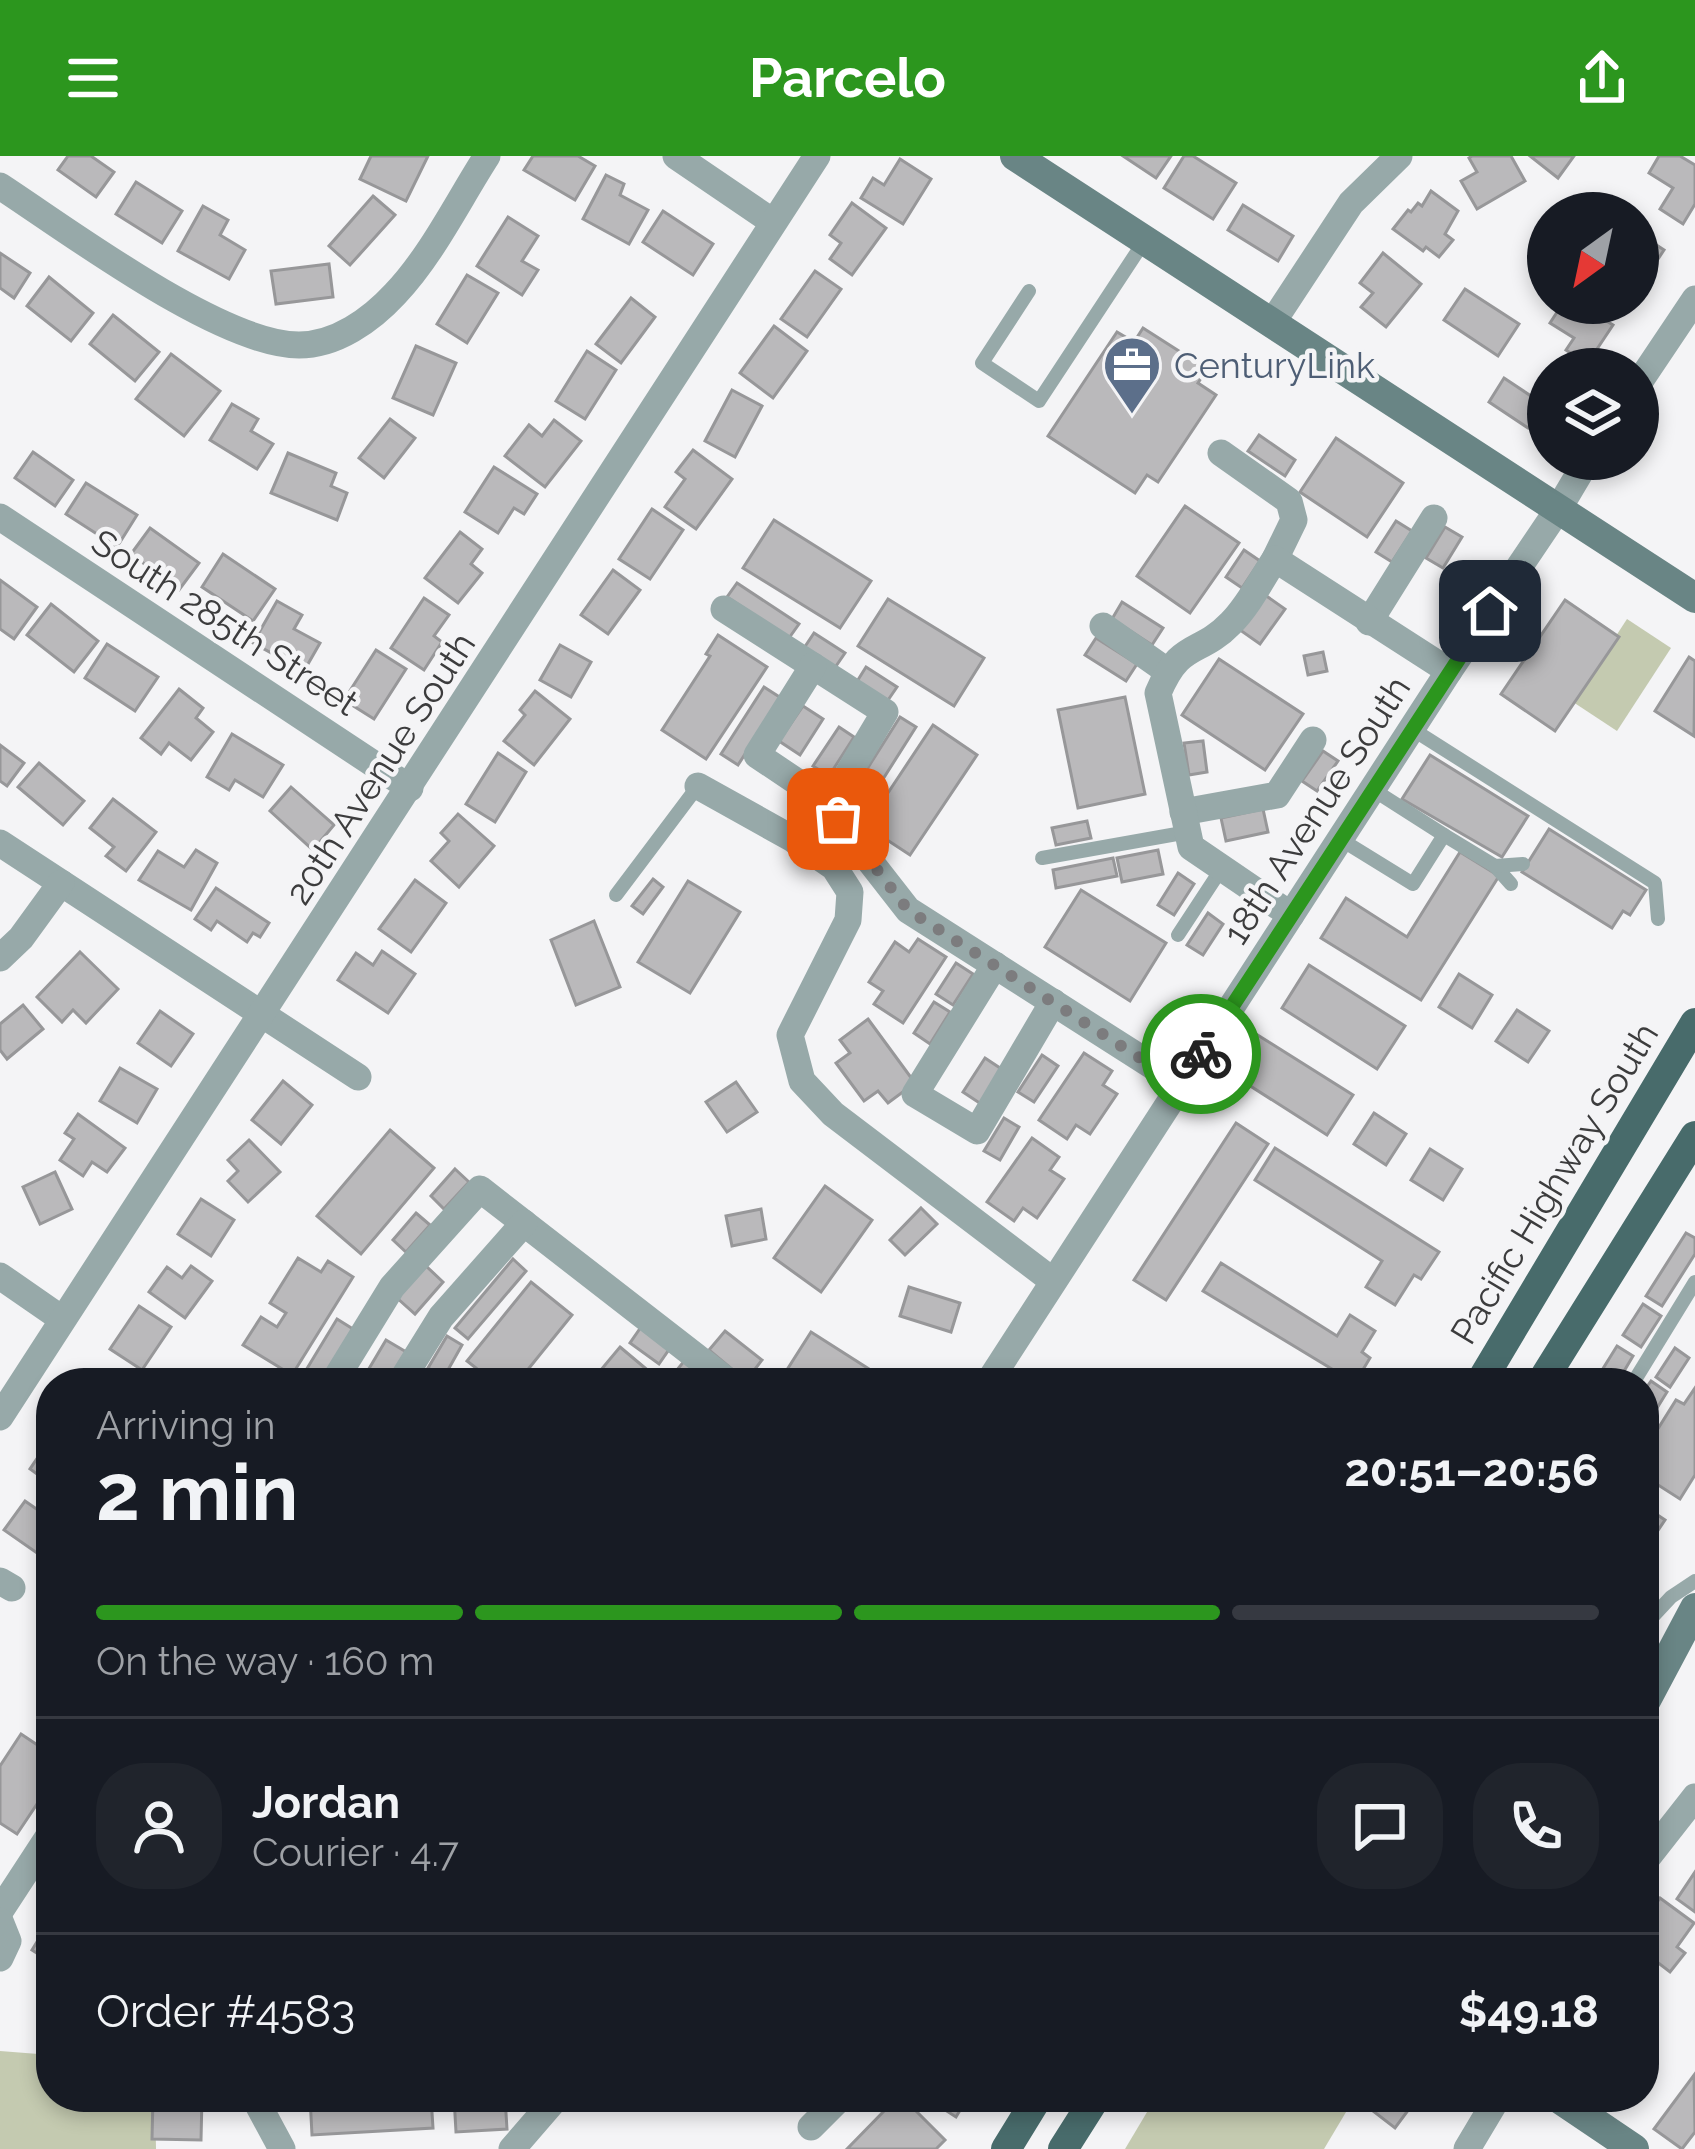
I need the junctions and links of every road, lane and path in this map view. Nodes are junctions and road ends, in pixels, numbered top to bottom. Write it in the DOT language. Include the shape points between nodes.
graph roads {
  1 [pos="487,156"];
  2 [pos="676,156"];
  3 [pos="817,156"];
  4 [pos="1016,156"];
  5 [pos="1399,156"];
  6 [pos="0,186"];
  7 [pos="773,221"];
  8 [pos="1145,241"];
  9 [pos="1029,291"];
  10 [pos="1695,299"];
  11 [pos="1271,323"];
  12 [pos="1659,353"];
  13 [pos="1221,453"];
  14 [pos="1576,480"];
  15 [pos="1559,508"];
  16 [pos="0,518"];
  17 [pos="1434,518"];
  18 [pos="1275,559"];
  19 [pos="1691,586"];
  20 [pos="724,609"];
  21 [pos="1370,622"];
  22 [pos="1103,626"];
  23 [pos="813,666"];
  24 [pos="1167,671"];
  25 [pos="1449,671"];
  26 [pos="1412,729"];
  27 [pos="1313,740"];
  28 [pos="698,786"];
  29 [pos="410,788"];
  30 [pos="1372,789"];
  31 [pos="830,804"];
  32 [pos="1186,822"];
  33 [pos="1444,835"];
  34 [pos="1340,839"];
  35 [pos="0,843"];
  36 [pos="1042,859"];
  37 [pos="1523,864"];
  38 [pos="1496,866"];
  39 [pos="1222,868"];
  40 [pos="61,883"];
  41 [pos="1511,884"];
  42 [pos="616,896"];
  43 [pos="1291,915"];
  44 [pos="1658,919"];
  45 [pos="1178,935"];
  46 [pos="0,958"];
  47 [pos="995,964"];
  48 [pos="1053,1002"];
  49 [pos="264,1015"];
  50 [pos="1695,1023"];
  51 [pos="358,1077"];
  52 [pos="1181,1084"];
  53 [pos="1695,1136"];
  54 [pos="1686,1170"];
  55 [pos="524,1223"];
  56 [pos="0,1276"];
  57 [pos="1054,1281"];
  58 [pos="1695,1282"];
  59 [pos="62,1319"];
  60 [pos="342,1368"];
  61 [pos="409,1368"];
  62 [pos="711,1368"];
  63 [pos="998,1368"];
  64 [pos="1489,1368"];
  65 [pos="1551,1368"];
  66 [pos="1642,1368"];
  67 [pos="0,1417"];
  68 [pos="1695,1581"];
  69 [pos="1695,1608"];
  70 [pos="1659,1610"];
  71 [pos="1659,1676"];
  72 [pos="1695,1797"];
  73 [pos="1659,1843"];
  74 [pos="36,1856"];
  75 [pos="0,1911"];
  76 [pos="0,1921"];
  77 [pos="0,1958"];
  78 [pos="262,2112"];
  79 [pos="544,2112"];
  80 [pos="826,2112"];
  81 [pos="1029,2112"];
  82 [pos="1068,2112"];
  83 [pos="1086,2112"];
  84 [pos="1489,2112"];
  85 [pos="1579,2112"];
  86 [pos="811,2127"];
  87 [pos="282,2149"];
  88 [pos="512,2149"];
  89 [pos="1006,2149"];
  90 [pos="1052,2149"];
  91 [pos="1063,2149"];
  92 [pos="1467,2149"];
  93 [pos="1634,2149"];
  1 -- 6 [label="street" via="394,295 320,343 280,343 226,326"];
  2 -- 7 [label="street"];
  3 -- 7 [label="street, 20th Avenue South"];
  4 -- 8 [label="main road"];
  5 -- 11 [label="street" via="1351,203"];
  7 -- 29 [label="street, 20th Avenue South"];
  8 -- 9 [label="lane" via="1039,401 982,363"];
  8 -- 11 [label="main road"];
  10 -- 12 [label="street"];
  11 -- 15 [label="main road"];
  13 -- 18 [label="street" via="1289,500 1294,520"];
  14 -- 15 [label="street, 18th Avenue South"];
  15 -- 19 [label="main road"];
  15 -- 25 [label="street, 18th Avenue South"];
  16 -- 29 [label="street, South 285th Street"];
  17 -- 21 [label="street"];
  18 -- 21 [label="street"];
  18 -- 24 [label="street" via="1235,620"];
  20 -- 23 [label="street"];
  21 -- 25 [label="street"];
  22 -- 24 [label="street"];
  23 -- 31 [label="street" via="758,755"];
  23 -- 31 [label="street" via="885,712"];
  24 -- 32 [label="street" via="1157,693"];
  25 -- 26 [label="street, 18th Avenue South"];
  26 -- 30 [label="street, 18th Avenue South"];
  26 -- 44 [label="lane" via="1655,883"];
  27 -- 32 [label="street" via="1277,795"];
  28 -- 42 [label="lane"];
  28 -- 57 [label="street" via="834,867 850,892 848,920 790,1035 802,1082"];
  29 -- 49 [label="street, 20th Avenue South"];
  30 -- 33 [label="lane"];
  30 -- 34 [label="street, 18th Avenue South"];
  31 -- 47 [label="street" via="908,910"];
  32 -- 36 [label="lane"];
  32 -- 39 [label="street" via="1191,847"];
  33 -- 34 [label="lane" via="1413,884"];
  33 -- 38 [label="lane"];
  34 -- 43 [label="street, 18th Avenue South"];
  35 -- 40 [label="street"];
  37 -- 38 [label="lane"];
  38 -- 41 [label="lane"];
  39 -- 43 [label="street"];
  39 -- 45 [label="lane"];
  40 -- 46 [label="street"];
  40 -- 49 [label="street"];
  43 -- 52 [label="street, 18th Avenue South"];
  47 -- 48 [label="street"];
  47 -- 48 [label="street" via="915,1094 977,1131"];
  48 -- 52 [label="street"];
  49 -- 51 [label="street"];
  49 -- 59 [label="street, 20th Avenue South"];
  50 -- 64 [label="main road, Pacific Highway South"];
  52 -- 57 [label="street, 18th Avenue South"];
  53 -- 54 [label="main road"];
  54 -- 65 [label="main road"];
  55 -- 60 [label="street" via="480,1189 392,1287"];
  55 -- 61 [label="street" via="440,1317"];
  55 -- 62 [label="street"];
  56 -- 59 [label="street"];
  57 -- 63 [label="street, 18th Avenue South"];
  58 -- 66 [label="lane"];
  59 -- 67 [label="street, 20th Avenue South"];
  68 -- 70 [label="lane"];
  69 -- 71 [label="main road"];
  72 -- 73 [label="street"];
  74 -- 75 [label="street"];
  76 -- 77 [label="street" via="8,1941"];
  78 -- 87 [label="street"];
  79 -- 88 [label="street"];
  80 -- 86 [label="street"];
  81 -- 89 [label="main road"];
  82 -- 90 [label="main road"];
  83 -- 91 [label="main road"];
  84 -- 92 [label="street"];
  85 -- 93 [label="main road"];
}
